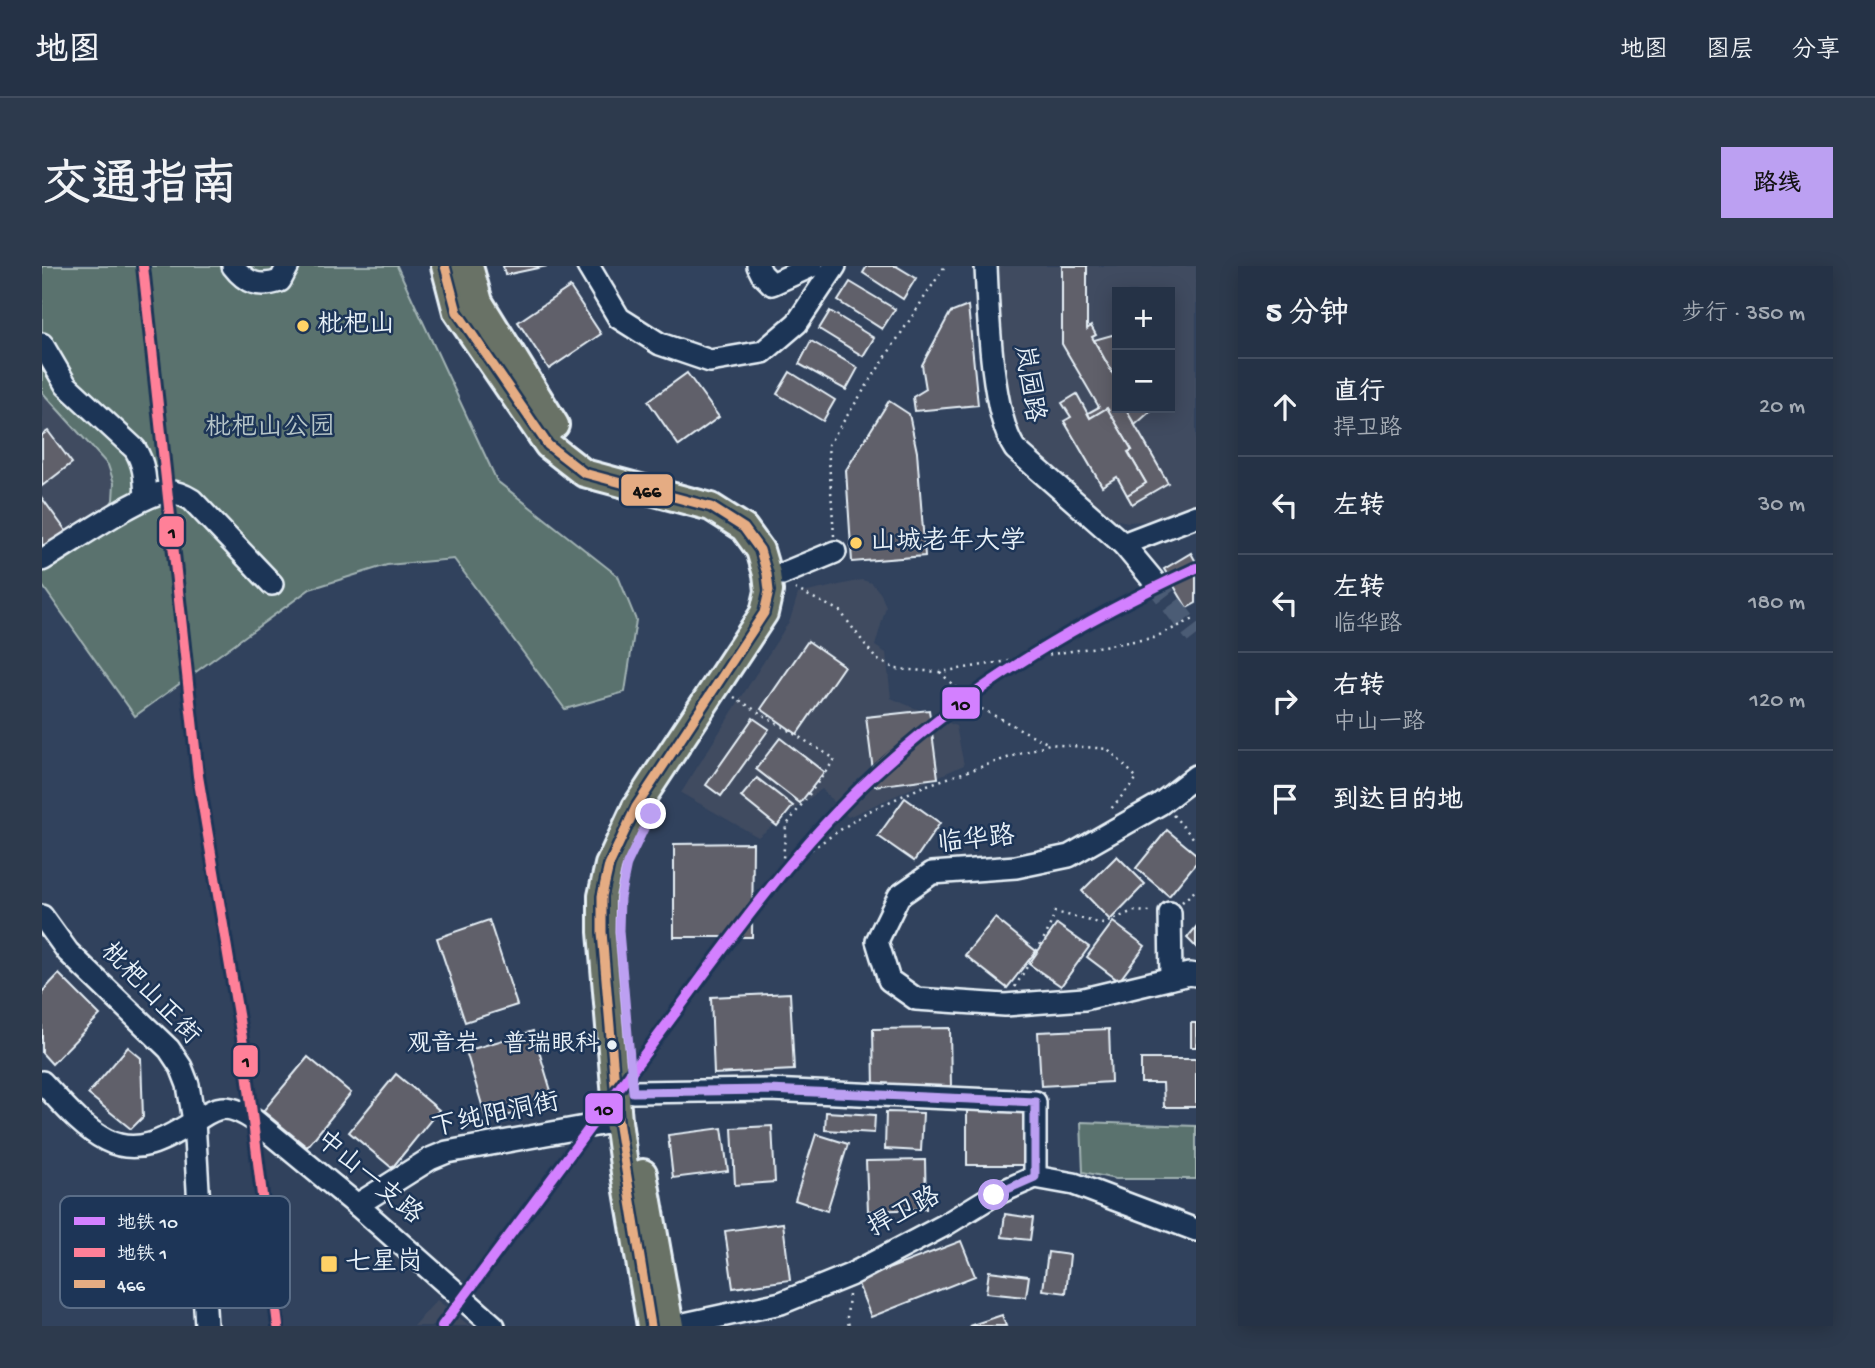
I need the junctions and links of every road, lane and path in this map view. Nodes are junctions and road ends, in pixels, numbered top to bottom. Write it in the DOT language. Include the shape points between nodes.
graph roads {
  1 [pos="233,266"];
  2 [pos="288,266"];
  3 [pos="445,266"];
  4 [pos="469,266"];
  5 [pos="588,266"];
  6 [pos="758,266"];
  7 [pos="812,266"];
  8 [pos="835,266"];
  9 [pos="945,266"];
  10 [pos="986,266"];
  11 [pos="42,344"];
  12 [pos="146,498"];
  13 [pos="1196,516"];
  14 [pos="1123,544"];
  15 [pos="835,552"];
  16 [pos="42,560"];
  17 [pos="777,577"];
  18 [pos="1153,580"];
  19 [pos="272,584"];
  20 [pos="1196,618"];
  21 [pos="940,672"];
  22 [pos="729,693"];
  23 [pos="1049,744"];
  24 [pos="1196,776"];
  25 [pos="1162,803"];
  26 [pos="1105,835"];
  27 [pos="1196,841"];
  28 [pos="1196,890"];
  29 [pos="1170,913"];
  30 [pos="42,916"];
  31 [pos="1171,956"];
  32 [pos="1196,964"];
  33 [pos="1196,975"];
  34 [pos="1171,978"];
  35 [pos="1005,1005"];
  36 [pos="42,1082"];
  37 [pos="633,1092"];
  38 [pos="194,1121"];
  39 [pos="618,1121"];
  40 [pos="1035,1177"];
  41 [pos="198,1196"];
  42 [pos="356,1205"];
  43 [pos="1196,1230"];
  44 [pos="850,1275"];
  45 [pos="205,1308"];
  46 [pos="206,1326"];
  47 [pos="494,1326"];
  48 [pos="652,1326"];
  49 [pos="673,1326"];
  50 [pos="849,1326"];
  1 -- 2 [label="street" via="251,283 266,286 280,281"];
  3 -- 17 [label="main road" via="457,312 548,445 584,472 711,507 744,528"];
  4 -- 17 [label="main road" via="479,302 558,430 588,457 729,502 761,527 775,551"];
  5 -- 8 [label="street" via="619,318 660,344 710,361 764,352 797,323"];
  6 -- 7 [label="street" via="772,284"];
  9 -- 15 [label="path" via="828,445"];
  10 -- 14 [label="street, 岚园路" via="995,378 1008,439"];
  11 -- 12 [label="street" via="66,385 135,449 145,471"];
  12 -- 16 [label="street"];
  12 -- 19 [label="street" via="168,491 192,500"];
  13 -- 14 [label="street"];
  14 -- 18 [label="street, 岚园路"];
  15 -- 17 [label="street"];
  17 -- 21 [label="path" via="840,611 876,659 896,668"];
  17 -- 22 [label="main road" via="782,603 779,612"];
  17 -- 39 [label="main road" via="764,614 636,807 609,864 602,896 602,932"];
  20 -- 21 [label="path" via="1153,638"];
  21 -- 23 [label="path" via="972,704"];
  22 -- 23 [label="path" via="835,759 786,826 782,869 867,812 924,786"];
  22 -- 37 [label="main road" via="651,814 627,864 619,931"];
  23 -- 26 [label="path" via="1108,750 1137,778 1102,820"];
  24 -- 25 [label="street, 临华路"];
  25 -- 26 [label="street, 临华路"];
  25 -- 27 [label="path"];
  26 -- 35 [label="street, 临华路" via="1069,856 1016,867 932,873 899,896 877,941 889,980 916,999"];
  28 -- 29 [label="path"];
  29 -- 31 [label="street"];
  29 -- 35 [label="path" via="1133,912 1103,924 1055,912"];
  30 -- 38 [label="street, 枇杷山正街" via="68,952 169,1049 188,1085"];
  31 -- 32 [label="street"];
  31 -- 34 [label="street"];
  33 -- 34 [label="street, 临华路"];
  34 -- 35 [label="street, 临华路" via="1084,999"];
  36 -- 38 [label="street, 中山一支路" via="88,1127 129,1149 156,1143"];
  37 -- 40 [label="street" via="769,1090 1035,1102"];
  37 -- 49 [label="main road"];
  38 -- 41 [label="street, 枇杷山正街"];
  38 -- 42 [label="street, 中山一支路" via="212,1110 241,1112"];
  39 -- 42 [label="street, 下纯阳洞街" via="447,1152"];
  39 -- 48 [label="main road"];
  40 -- 43 [label="street" via="1074,1184"];
  40 -- 44 [label="street, 捍卫路"];
  42 -- 47 [label="street, 中山一支路"];
  44 -- 49 [label="street, 捍卫路" via="781,1303"];
  44 -- 50 [label="path"];
  45 -- 46 [label="street, 枇杷山正街"];
}
